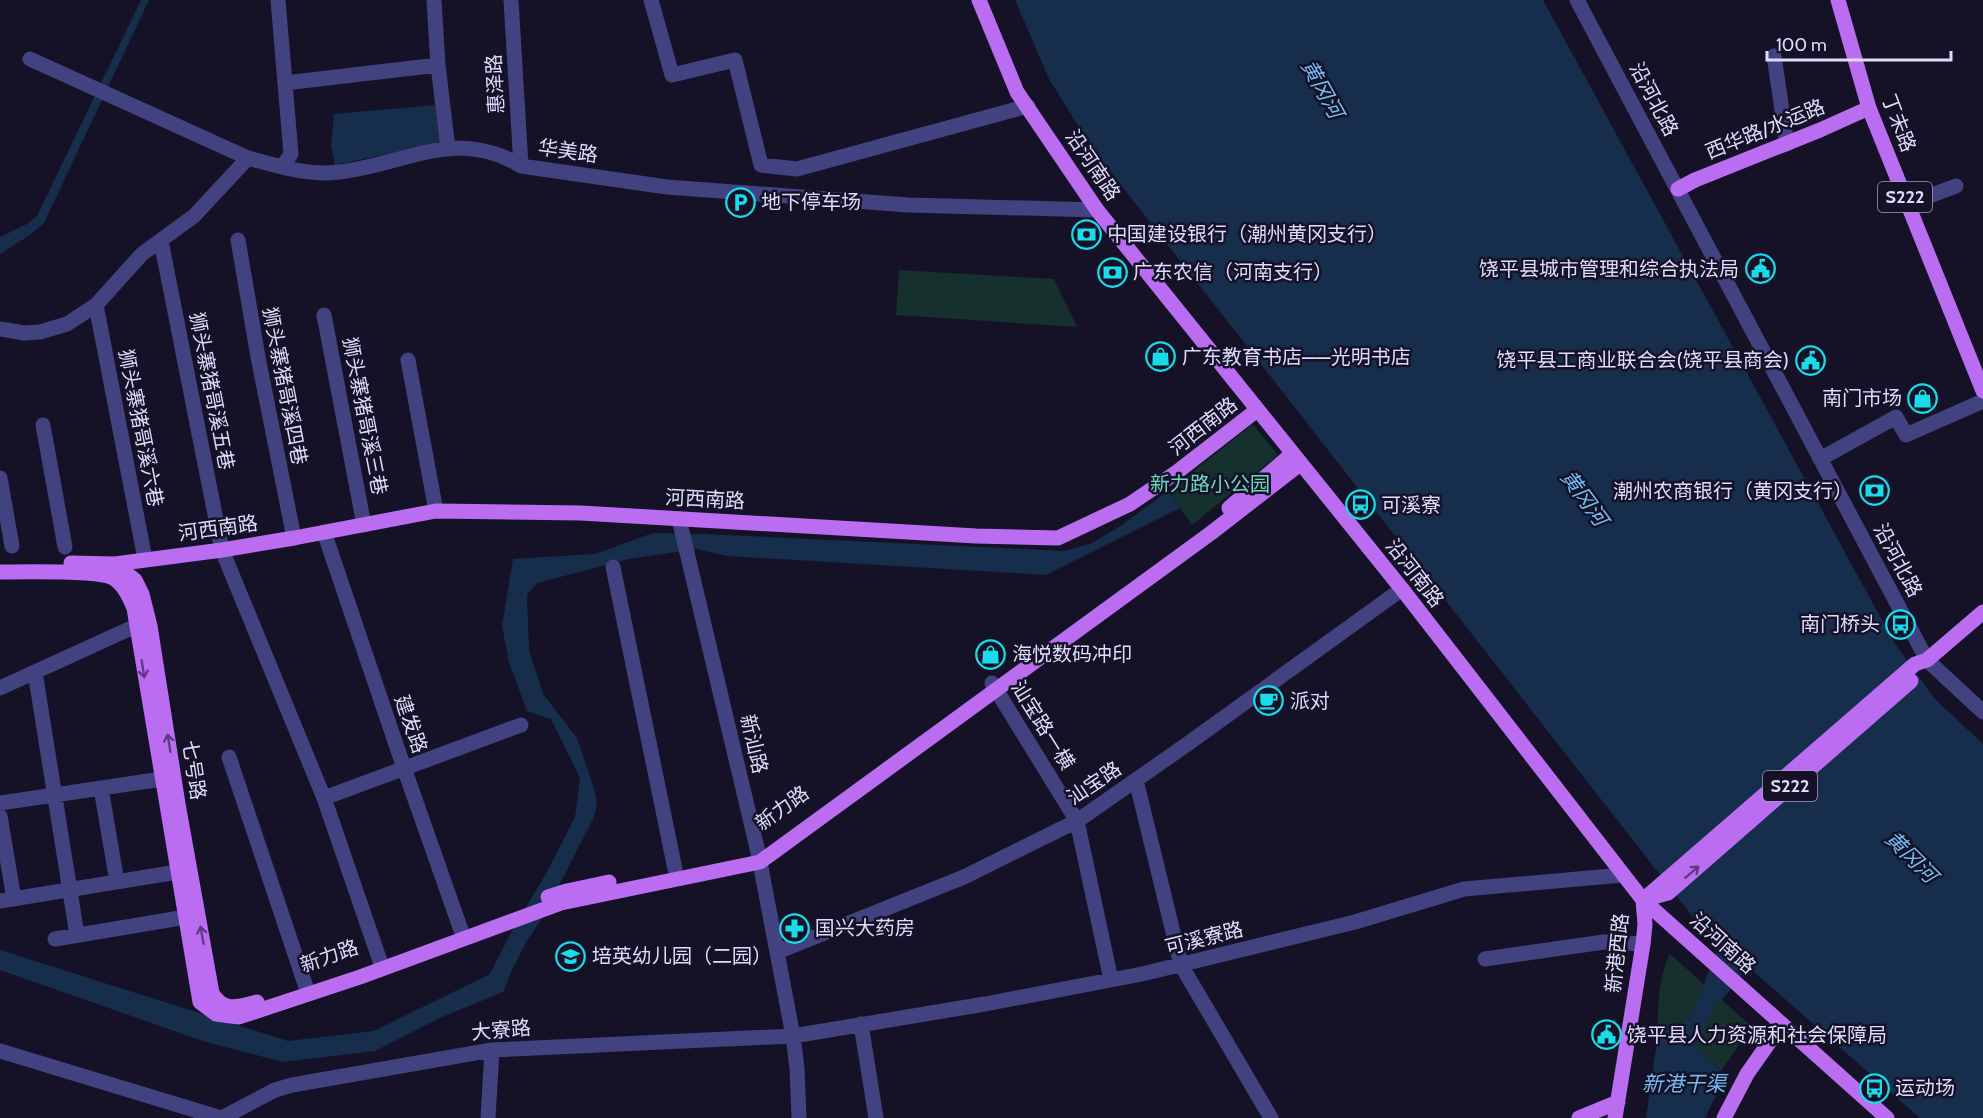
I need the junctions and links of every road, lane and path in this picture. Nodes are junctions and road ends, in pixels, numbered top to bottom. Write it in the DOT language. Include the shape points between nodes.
graph roads {
  1 [pos="278,0"];
  2 [pos="434,0"];
  3 [pos="511,0"];
  4 [pos="651,0"];
  5 [pos="979,0"];
  6 [pos="1577,0"];
  7 [pos="1838,0"];
  8 [pos="1774,56"];
  9 [pos="30,59"];
  10 [pos="438,65"];
  11 [pos="285,83"];
  12 [pos="1028,106"];
  13 [pos="1869,108"];
  14 [pos="1787,144"];
  15 [pos="448,149"];
  16 [pos="248,158"];
  17 [pos="521,166"];
  18 [pos="282,167"];
  19 [pos="1956,186"];
  20 [pos="1678,189"];
  21 [pos="1908,204"];
  22 [pos="1097,210"];
  23 [pos="238,240"];
  24 [pos="161,241"];
  25 [pos="96,304"];
  26 [pos="324,315"];
  27 [pos="0,330"];
  28 [pos="408,360"];
  29 [pos="1983,391"];
  30 [pos="1983,401"];
  31 [pos="1257,410"];
  32 [pos="43,425"];
  33 [pos="1296,459"];
  34 [pos="1820,459"];
  35 [pos="0,478"];
  36 [pos="436,511"];
  37 [pos="679,519"];
  38 [pos="364,525"];
  39 [pos="324,532"];
  40 [pos="294,538"];
  41 [pos="12,546"];
  42 [pos="65,547"];
  43 [pos="222,550"];
  44 [pos="145,559"];
  45 [pos="0,561"];
  46 [pos="613,567"];
  47 [pos="113,570"];
  48 [pos="0,572"];
  49 [pos="1402,590"];
  50 [pos="1983,612"];
  51 [pos="144,627"];
  52 [pos="1928,660"];
  53 [pos="35,672"];
  54 [pos="994,686"];
  55 [pos="0,688"];
  56 [pos="1983,712"];
  57 [pos="521,725"];
  58 [pos="229,757"];
  59 [pos="404,768"];
  60 [pos="162,779"];
  61 [pos="1136,780"];
  62 [pos="101,788"];
  63 [pos="54,794"];
  64 [pos="324,798"];
  65 [pos="0,803"];
  66 [pos="0,816"];
  67 [pos="1077,821"];
  68 [pos="759,857"];
  69 [pos="675,869"];
  70 [pos="177,872"];
  71 [pos="1623,875"];
  72 [pos="117,882"];
  73 [pos="69,889"];
  74 [pos="564,897"];
  75 [pos="7,900"];
  76 [pos="1643,900"];
  77 [pos="513,915"];
  78 [pos="186,916"];
  79 [pos="461,930"];
  80 [pos="76,935"];
  81 [pos="55,939"];
  82 [pos="1643,944"];
  83 [pos="777,952"];
  84 [pos="1485,959"];
  85 [pos="380,961"];
  86 [pos="1181,965"];
  87 [pos="1111,980"];
  88 [pos="306,987"];
  89 [pos="206,997"];
  90 [pos="257,1006"];
  91 [pos="861,1024"];
  92 [pos="1782,1024"];
  93 [pos="793,1036"];
  94 [pos="492,1050"];
  95 [pos="0,1051"];
  96 [pos="1618,1102"];
  97 [pos="222,1118"];
  98 [pos="488,1118"];
  99 [pos="799,1118"];
  100 [pos="876,1118"];
  101 [pos="1271,1118"];
  102 [pos="1579,1118"];
  103 [pos="1615,1118"];
  104 [pos="1724,1118"];
  105 [pos="1887,1118"];
  1 -- 11 [label="street"];
  2 -- 10 [label="street"];
  3 -- 17 [label="street, 惠泽路"];
  4 -- 12 [label="street" via="672,75 735,60 761,165 797,169"];
  5 -- 12 [label="main road, 沿河南路" via="1017,92"];
  6 -- 20 [label="street, 沿河北路"];
  7 -- 13 [label="main road, 丁未路 / S222"];
  8 -- 14 [label="street"];
  9 -- 16 [label="street, 华美路"];
  10 -- 11 [label="street"];
  10 -- 15 [label="street"];
  11 -- 18 [label="street" via="291,154"];
  12 -- 22 [label="main road, 沿河南路"];
  13 -- 14 [label="main road, 西华路/水运路"];
  13 -- 21 [label="main road, 丁未路 / S222"];
  14 -- 20 [label="main road, 西华路/水运路"];
  15 -- 17 [label="street, 华美路" via="482,149"];
  15 -- 18 [label="street, 华美路" via="339,172 311,173"];
  16 -- 18 [label="street, 华美路"];
  16 -- 24 [label="street" via="194,216"];
  17 -- 22 [label="street, 华美路" via="667,187 908,205"];
  19 -- 21 [label="street"];
  20 -- 34 [label="street, 沿河北路"];
  21 -- 29 [label="main road, 丁未路 / S222"];
  22 -- 31 [label="main road, 沿河南路"];
  23 -- 40 [label="street, 狮头寨猪哥溪四巷"];
  24 -- 25 [label="street" via="142,254"];
  24 -- 43 [label="street, 狮头寨猪哥溪五巷"];
  25 -- 27 [label="street" via="67,324 40,332"];
  25 -- 44 [label="street, 狮头寨猪哥溪六巷"];
  26 -- 38 [label="street, 狮头寨猪哥溪三巷"];
  28 -- 36 [label="street"];
  30 -- 34 [label="street" via="1906,435 1896,417"];
  31 -- 33 [label="main road, 沿河南路"];
  31 -- 37 [label="main road, 河西南路" via="1130,504 1058,538"];
  32 -- 42 [label="street"];
  33 -- 49 [label="main road, 沿河南路"];
  33 -- 54 [label="main road, 新力路"];
  34 -- 52 [label="street, 沿河北路"];
  35 -- 41 [label="street"];
  36 -- 37 [label="main road, 河西南路"];
  36 -- 38 [label="main road, 河西南路"];
  37 -- 68 [label="street, 新汕路"];
  38 -- 39 [label="main road, 河西南路"];
  39 -- 40 [label="main road, 河西南路"];
  39 -- 59 [label="street, 建发路"];
  40 -- 43 [label="main road, 河西南路"];
  43 -- 44 [label="main road, 河西南路"];
  43 -- 64 [label="street, 狮头寨猪哥溪五巷"];
  44 -- 47 [label="main road, 河西南路"];
  45 -- 47 [label="main road"];
  46 -- 69 [label="street"];
  47 -- 48 [label="main road"];
  47 -- 51 [label="main road, 七号路" via="135,580 142,594"];
  49 -- 61 [label="street, 汕宝路"];
  49 -- 71 [label="main road, 沿河南路"];
  50 -- 52 [label="main road, S222"];
  51 -- 53 [label="street" via="129,629"];
  51 -- 60 [label="main road, 七号路, one-way"];
  89 -- 51 [label="main road, 七号路, one-way" via="178,804"];
  52 -- 56 [label="street, 沿河北路"];
  52 -- 76 [label="main road, S222" via="1922,671 1668,893"];
  53 -- 55 [label="street"];
  53 -- 63 [label="street"];
  54 -- 67 [label="street, 汕宝路一横"];
  54 -- 68 [label="main road, 新力路"];
  57 -- 59 [label="street"];
  58 -- 88 [label="street"];
  59 -- 64 [label="street"];
  59 -- 79 [label="street, 建发路"];
  60 -- 62 [label="street"];
  60 -- 70 [label="main road, 七号路"];
  61 -- 67 [label="street, 汕宝路"];
  61 -- 86 [label="street"];
  62 -- 63 [label="street"];
  62 -- 72 [label="street"];
  63 -- 65 [label="street"];
  63 -- 73 [label="street"];
  64 -- 85 [label="street, 狮头寨猪哥溪五巷"];
  66 -- 75 [label="street"];
  67 -- 83 [label="street, 汕宝路" via="964,877"];
  67 -- 87 [label="street, 汕宝路一横"];
  68 -- 69 [label="main road, 新力路"];
  68 -- 74 [label="main road"];
  68 -- 83 [label="street, 新汕路"];
  69 -- 74 [label="main road, 新力路"];
  70 -- 72 [label="street"];
  70 -- 78 [label="main road, 七号路"];
  71 -- 76 [label="main road, 沿河南路"];
  71 -- 86 [label="street, 可溪寮路" via="1464,889 1355,922"];
  72 -- 73 [label="street"];
  73 -- 75 [label="street"];
  73 -- 80 [label="street"];
  74 -- 77 [label="main road, 新力路"];
  76 -- 82 [label="main road, 新港西路"];
  76 -- 92 [label="main road, 沿河南路"];
  77 -- 79 [label="main road, 新力路"];
  77 -- 90 [label="main road" via="360,977"];
  78 -- 80 [label="street"];
  78 -- 89 [label="main road, 七号路"];
  79 -- 85 [label="main road, 新力路"];
  80 -- 81 [label="street"];
  82 -- 84 [label="street" via="1604,942"];
  82 -- 96 [label="main road, 新港西路"];
  83 -- 93 [label="street, 新汕路"];
  85 -- 88 [label="main road, 新力路"];
  86 -- 87 [label="street, 可溪寮路"];
  86 -- 101 [label="street"];
  87 -- 91 [label="street, 可溪寮路"];
  88 -- 90 [label="main road, 新力路"];
  89 -- 90 [label="main road, 新力路" via="226,1006"];
  91 -- 93 [label="street, 可溪寮路"];
  91 -- 100 [label="street"];
  92 -- 104 [label="main road" via="1747,1074"];
  92 -- 105 [label="main road, 沿河南路"];
  93 -- 94 [label="street, 大寮路"];
  93 -- 99 [label="street, 新汕路"];
  94 -- 97 [label="street, 大寮路" via="292,1085"];
  94 -- 98 [label="street"];
  95 -- 97 [label="street, 大寮路"];
  96 -- 102 [label="main road"];
  96 -- 103 [label="main road, 新港西路"];
}
